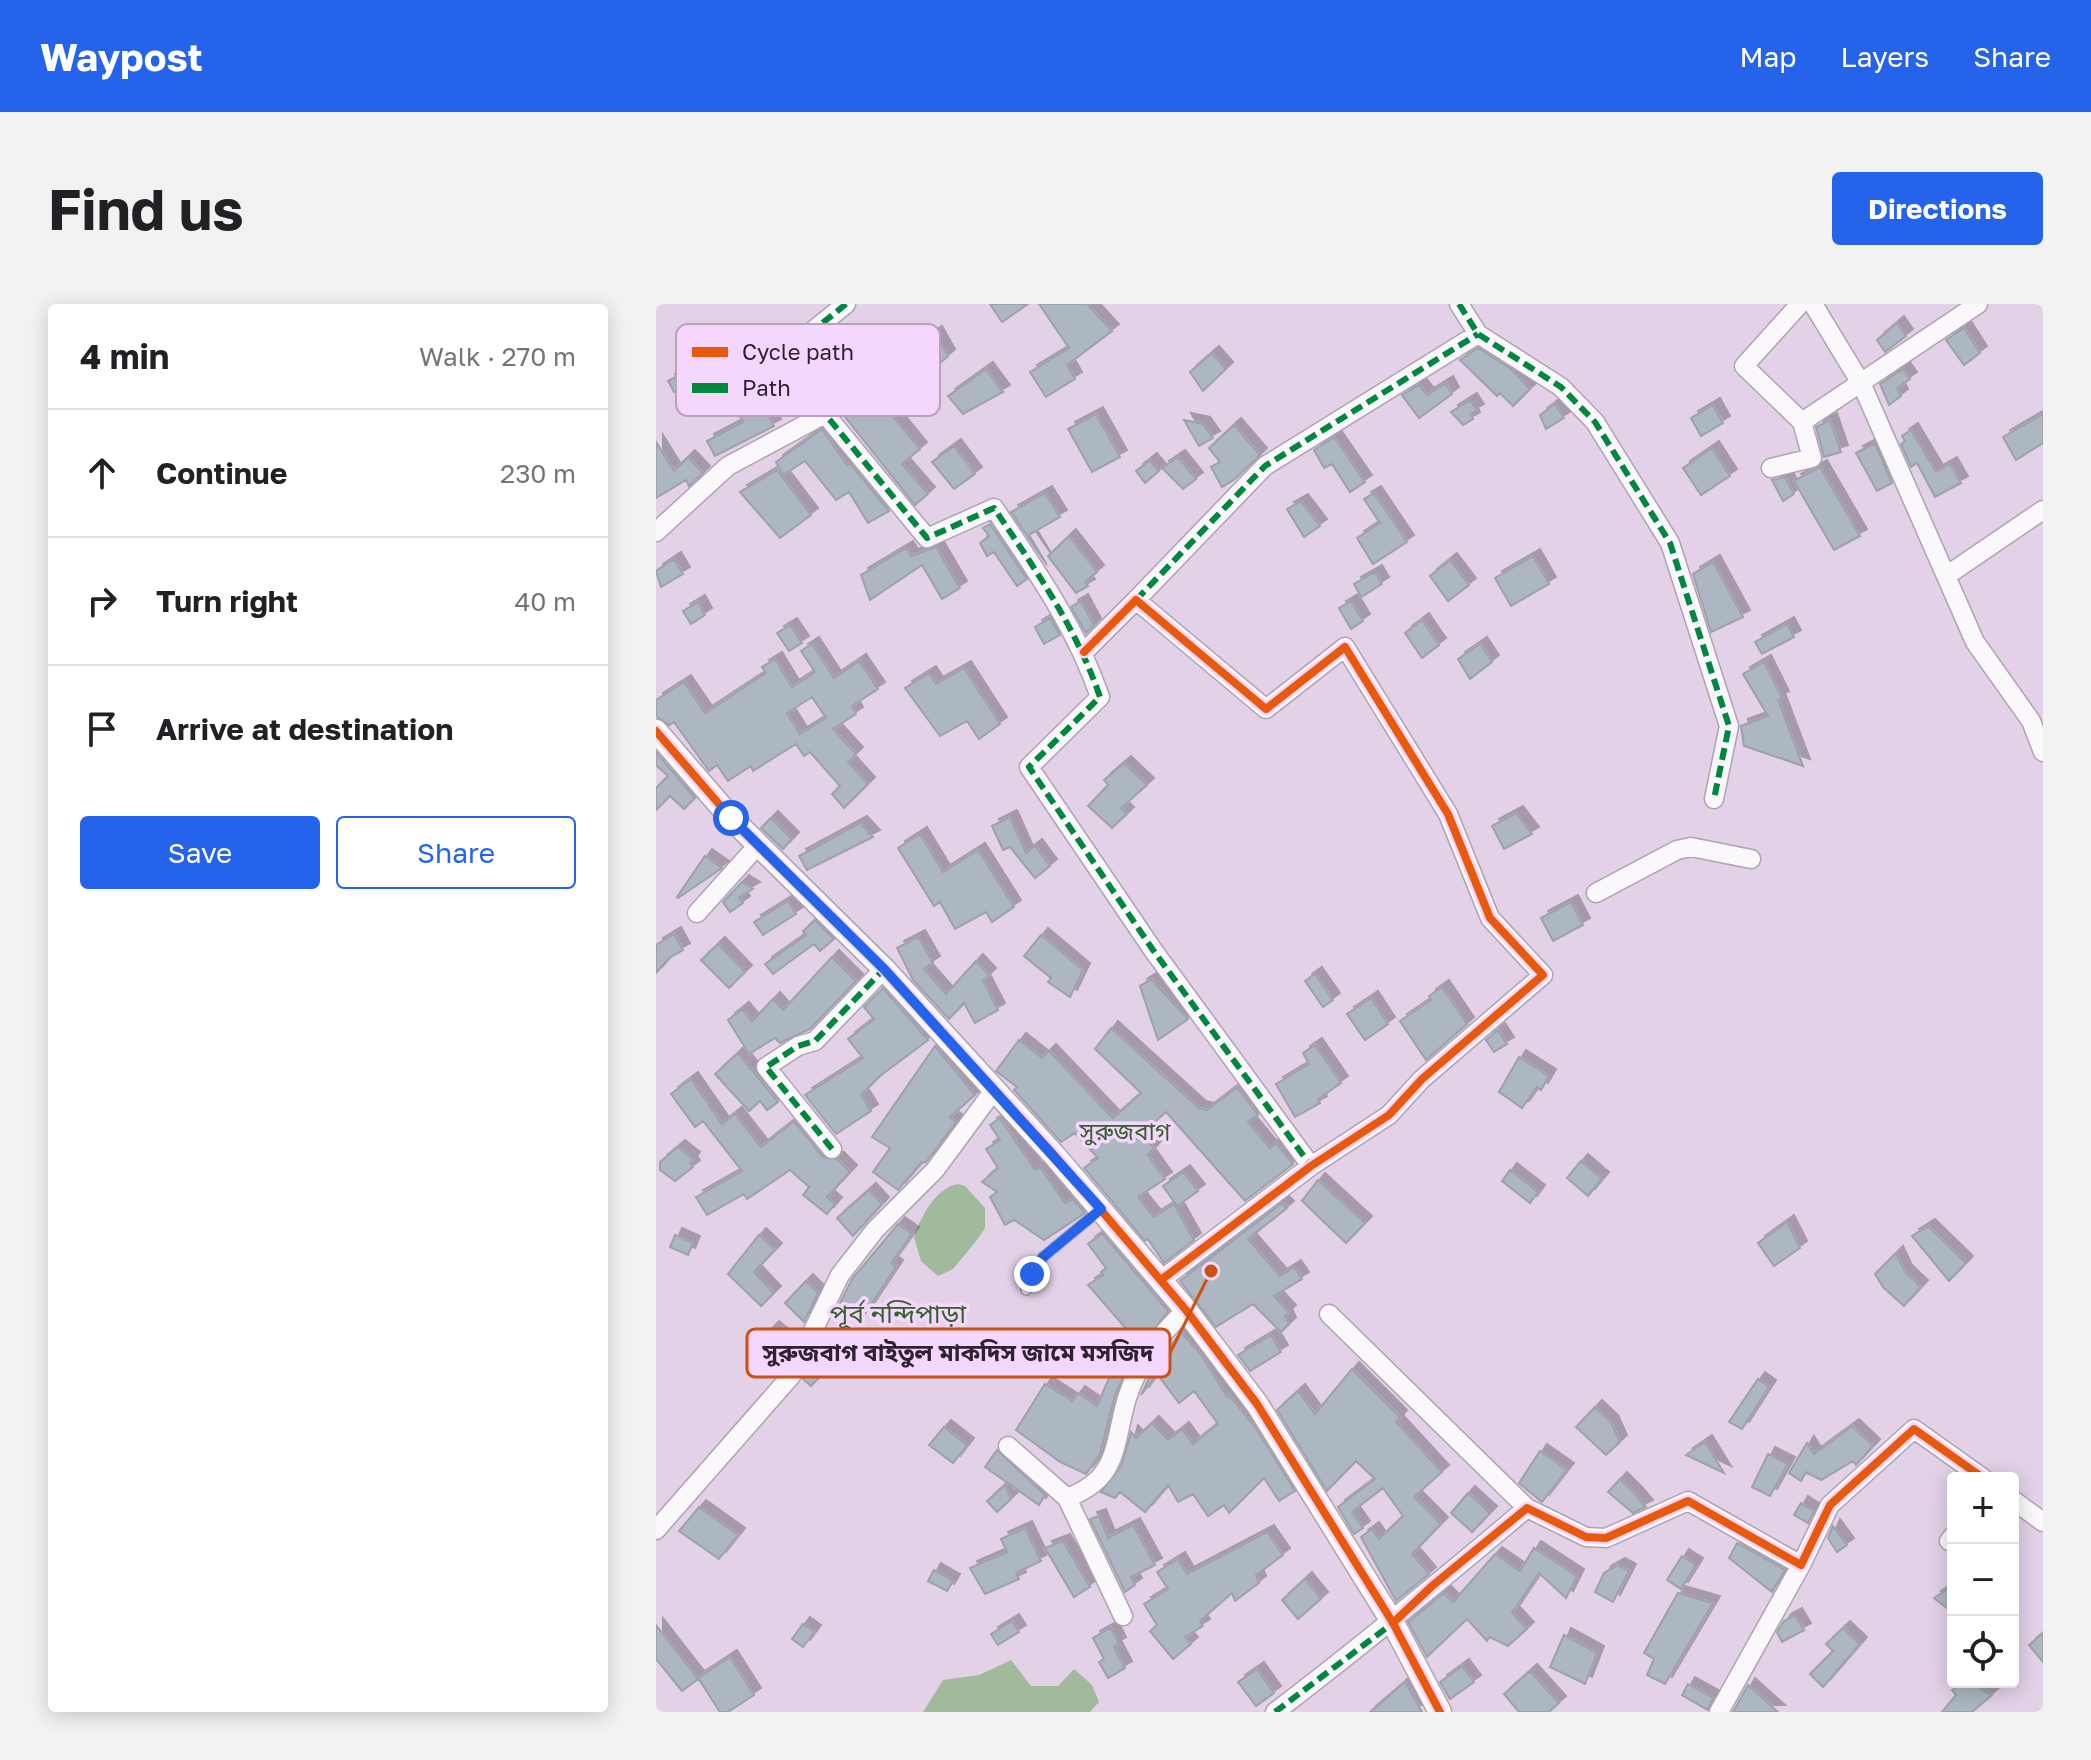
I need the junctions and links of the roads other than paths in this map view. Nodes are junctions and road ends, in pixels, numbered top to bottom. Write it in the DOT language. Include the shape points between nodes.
graph roads {
  1 [pos="846,304"];
  2 [pos="1459,304"];
  3 [pos="1800,304"];
  4 [pos="1813,304"];
  5 [pos="1978,304"];
  6 [pos="821,324"];
  7 [pos="1478,334"];
  8 [pos="1862,385"];
  9 [pos="821,416"];
  10 [pos="827,416"];
  11 [pos="1802,422"];
  12 [pos="1771,468"];
  13 [pos="2043,510"];
  14 [pos="656,532"];
  15 [pos="1946,576"];
  16 [pos="1136,600"];
  17 [pos="1084,652"];
  18 [pos="656,731"];
  19 [pos="2043,752"];
  20 [pos="1714,799"];
  21 [pos="758,845"];
  22 [pos="1751,859"];
  23 [pos="1596,893"];
  24 [pos="697,913"];
  25 [pos="884,969"];
  26 [pos="994,1090"];
  27 [pos="832,1149"];
  28 [pos="1311,1166"];
  29 [pos="1101,1209"];
  30 [pos="1161,1280"];
  31 [pos="1026,1290"];
  32 [pos="1186,1310"];
  33 [pos="1329,1314"];
  34 [pos="1008,1446"];
  35 [pos="1975,1472"];
  36 [pos="1067,1498"];
  37 [pos="2019,1504"];
  38 [pos="1527,1508"];
  39 [pos="2043,1522"];
  40 [pos="656,1530"];
  41 [pos="1801,1565"];
  42 [pos="1123,1616"];
  43 [pos="1393,1623"];
  44 [pos="1275,1712"];
  45 [pos="1440,1712"];
  46 [pos="1719,1712"];
  1 -- 6 [label="street"];
  2 -- 7 [label="street"];
  3 -- 11 [label="street" via="1744,366"];
  4 -- 8 [label="street"];
  5 -- 8 [label="street"];
  7 -- 16 [label="street" via="1265,466"];
  7 -- 20 [label="street" via="1561,387 1595,422 1670,543 1729,726"];
  8 -- 11 [label="street"];
  8 -- 15 [label="street"];
  9 -- 14 [label="street" via="728,466"];
  10 -- 17 [label="street" via="927,538 994,508"];
  11 -- 12 [label="street" via="1812,458"];
  13 -- 15 [label="street"];
  15 -- 19 [label="street" via="1975,642 2031,721"];
  16 -- 17 [label="street"];
  16 -- 28 [label="street" via="1266,709 1345,647 1448,814 1490,918 1543,975 1422,1079 1389,1115"];
  17 -- 28 [label="street" via="1100,697 1029,767 1153,950"];
  18 -- 21 [label="street"];
  21 -- 24 [label="street"];
  21 -- 25 [label="street"];
  22 -- 23 [label="street" via="1691,847"];
  25 -- 26 [label="street"];
  25 -- 27 [label="street" via="815,1041 766,1067"];
  26 -- 29 [label="street"];
  26 -- 40 [label="street" via="935,1170 875,1230 840,1275 791,1376"];
  28 -- 30 [label="street"];
  29 -- 30 [label="street"];
  29 -- 31 [label="lane" via="1043,1257"];
  30 -- 32 [label="street"];
  32 -- 36 [label="street" via="1154,1344 1128,1396 1108,1468 1088,1490"];
  32 -- 43 [label="street" via="1257,1404"];
  33 -- 38 [label="street"];
  34 -- 36 [label="street"];
  35 -- 41 [label="street" via="1914,1429 1830,1505"];
  36 -- 42 [label="street"];
  37 -- 39 [label="street"];
  38 -- 41 [label="street" via="1586,1537 1606,1538 1688,1501"];
  38 -- 43 [label="street"];
  41 -- 46 [label="street"];
  43 -- 44 [label="street"];
  43 -- 45 [label="street"];
}
